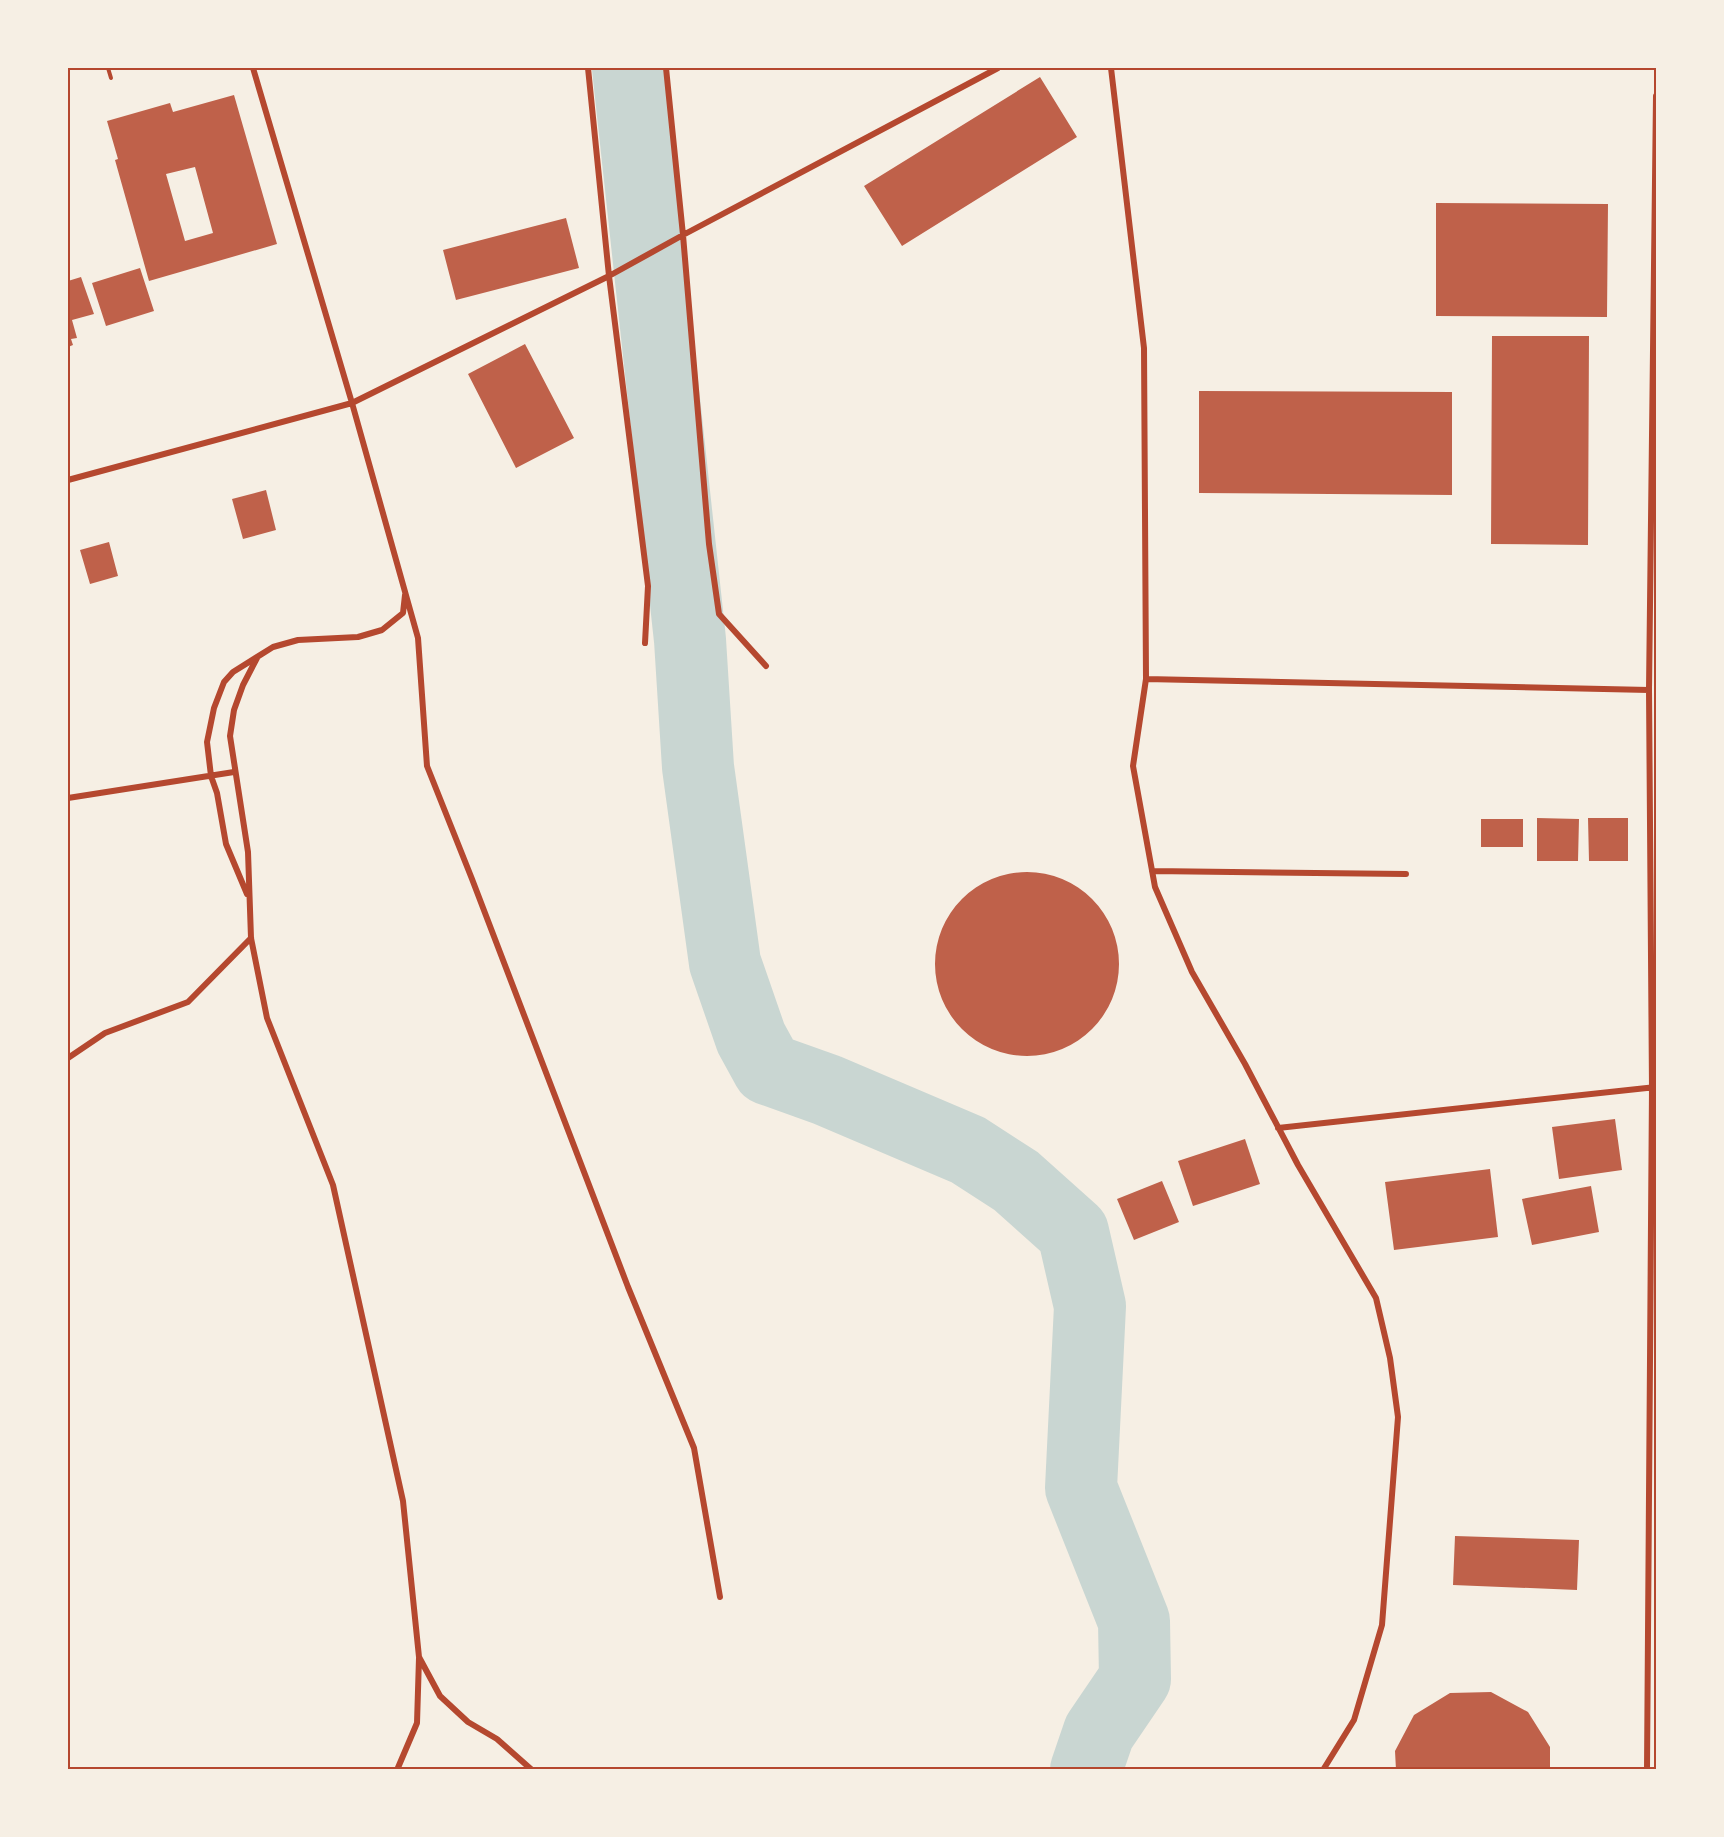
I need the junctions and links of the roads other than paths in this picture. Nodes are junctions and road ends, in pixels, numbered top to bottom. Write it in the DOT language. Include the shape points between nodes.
graph roads {
  1 [pos="253,68"];
  2 [pos="588,68"];
  3 [pos="666,68"];
  4 [pos="998,68"];
  5 [pos="1111,68"];
  6 [pos="1656,96"];
  7 [pos="1656,207"];
  8 [pos="683,235"];
  9 [pos="609,276"];
  10 [pos="1655,374"];
  11 [pos="352,403"];
  12 [pos="68,480"];
  13 [pos="1653,542"];
  14 [pos="405,590"];
  15 [pos="645,644"];
  16 [pos="257,658"];
  17 [pos="1649,663"];
  18 [pos="1656,663"];
  19 [pos="766,666"];
  20 [pos="1146,679"];
  21 [pos="1648,690"];
  22 [pos="234,772"];
  23 [pos="212,776"];
  24 [pos="68,798"];
  25 [pos="1152,871"];
  26 [pos="1406,874"];
  27 [pos="1653,887"];
  28 [pos="249,897"];
  29 [pos="251,938"];
  30 [pos="68,1058"];
  31 [pos="1654,1088"];
  32 [pos="1278,1128"];
  33 [pos="1653,1558"];
  34 [pos="720,1598"];
  35 [pos="419,1657"];
  36 [pos="1656,1763"];
  37 [pos="1648,1768"];
  38 [pos="397,1770"];
  39 [pos="532,1770"];
  40 [pos="1323,1770"];
  1 -- 11 [label="street"];
  2 -- 9 [label="street"];
  3 -- 8 [label="street"];
  4 -- 8 [label="street"];
  5 -- 20 [label="street" via="1144,348"];
  6 -- 7 [label="street"];
  7 -- 10 [label="street"];
  8 -- 9 [label="street"];
  8 -- 19 [label="street" via="719,614"];
  9 -- 11 [label="street"];
  9 -- 15 [label="street" via="648,586"];
  10 -- 13 [label="street"];
  11 -- 12 [label="street"];
  11 -- 14 [label="street"];
  13 -- 17 [label="street"];
  14 -- 16 [label="street" via="403,613 382,630 358,637 298,640 273,647"];
  14 -- 34 [label="street" via="418,638 427,766 694,1448"];
  16 -- 22 [label="street" via="234,710 230,736"];
  16 -- 23 [label="street" via="224,682 214,708 207,742"];
  17 -- 18 [label="street"];
  17 -- 21 [label="street"];
  20 -- 21 [label="street"];
  20 -- 25 [label="street" via="1133,766"];
  21 -- 27 [label="street"];
  22 -- 23 [label="street"];
  22 -- 28 [label="street" via="248,852"];
  23 -- 24 [label="street"];
  23 -- 28 [label="street" via="226,844"];
  25 -- 26 [label="street"];
  25 -- 32 [label="street" via="1155,887 1192,972"];
  27 -- 31 [label="street"];
  28 -- 29 [label="street"];
  29 -- 30 [label="street" via="188,1002 105,1033"];
  29 -- 35 [label="street" via="267,1018 333,1185 403,1501"];
  31 -- 32 [label="street"];
  31 -- 33 [label="street"];
  32 -- 40 [label="street" via="1376,1298 1398,1417 1382,1625 1354,1720"];
  33 -- 37 [label="street"];
  35 -- 38 [label="street" via="417,1724"];
  35 -- 39 [label="street" via="440,1696"];
  36 -- 37 [label="street"];
}
